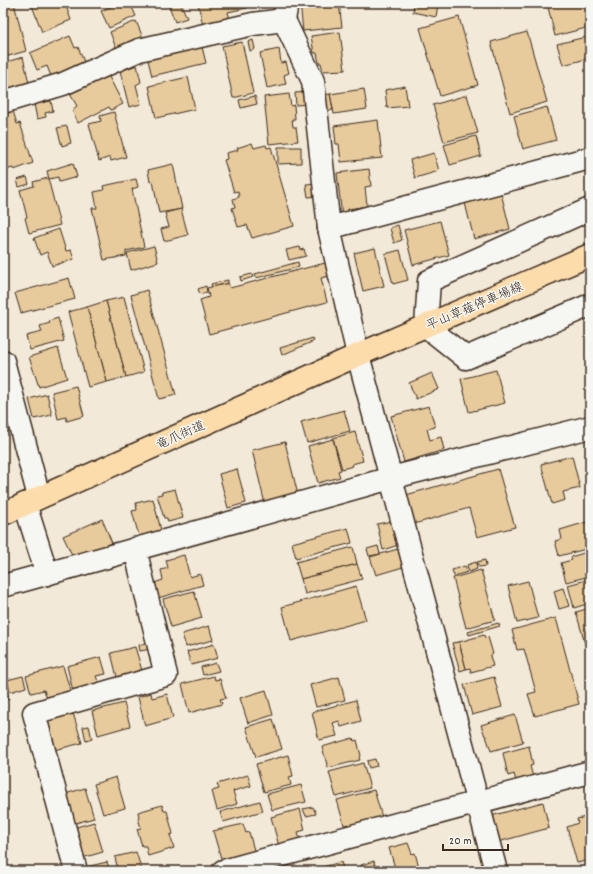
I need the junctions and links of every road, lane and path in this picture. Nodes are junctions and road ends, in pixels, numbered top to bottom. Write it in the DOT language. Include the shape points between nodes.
graph roads {
  1 [pos="285,11"];
  2 [pos="3,102"];
  3 [pos="590,158"];
  4 [pos="590,209"];
  5 [pos="329,228"];
  6 [pos="590,255"];
  7 [pos="590,305"];
  8 [pos="426,326"];
  9 [pos="358,355"];
  10 [pos="3,361"];
  11 [pos="590,427"];
  12 [pos="392,478"];
  13 [pos="32,501"];
  14 [pos="3,514"];
  15 [pos="135,549"];
  16 [pos="47,574"];
  17 [pos="3,586"];
  18 [pos="590,772"];
  19 [pos="478,802"];
  20 [pos="76,871"];
  21 [pos="223,871"];
  22 [pos="496,871"];
  1 -- 2 [label="street" via="253,24 139,50 63,84"];
  1 -- 5 [label="street" via="313,81"];
  3 -- 5 [label="street"];
  4 -- 8 [label="street" via="428,281"];
  5 -- 9 [label="street"];
  6 -- 8 [label="main road, 平山草薙停車場線"];
  7 -- 8 [label="street" via="466,358"];
  8 -- 9 [label="main road, 平山草薙停車場線"];
  9 -- 12 [label="street"];
  9 -- 13 [label="main road, 竜爪街道"];
  10 -- 13 [label="street"];
  11 -- 12 [label="street"];
  12 -- 15 [label="street"];
  12 -- 19 [label="street"];
  13 -- 14 [label="main road, 竜爪街道"];
  13 -- 16 [label="street"];
  15 -- 16 [label="street"];
  15 -- 20 [label="street" via="166,675 34,712"];
  16 -- 17 [label="street"];
  18 -- 19 [label="street"];
  19 -- 21 [label="street"];
  19 -- 22 [label="street"];
}
